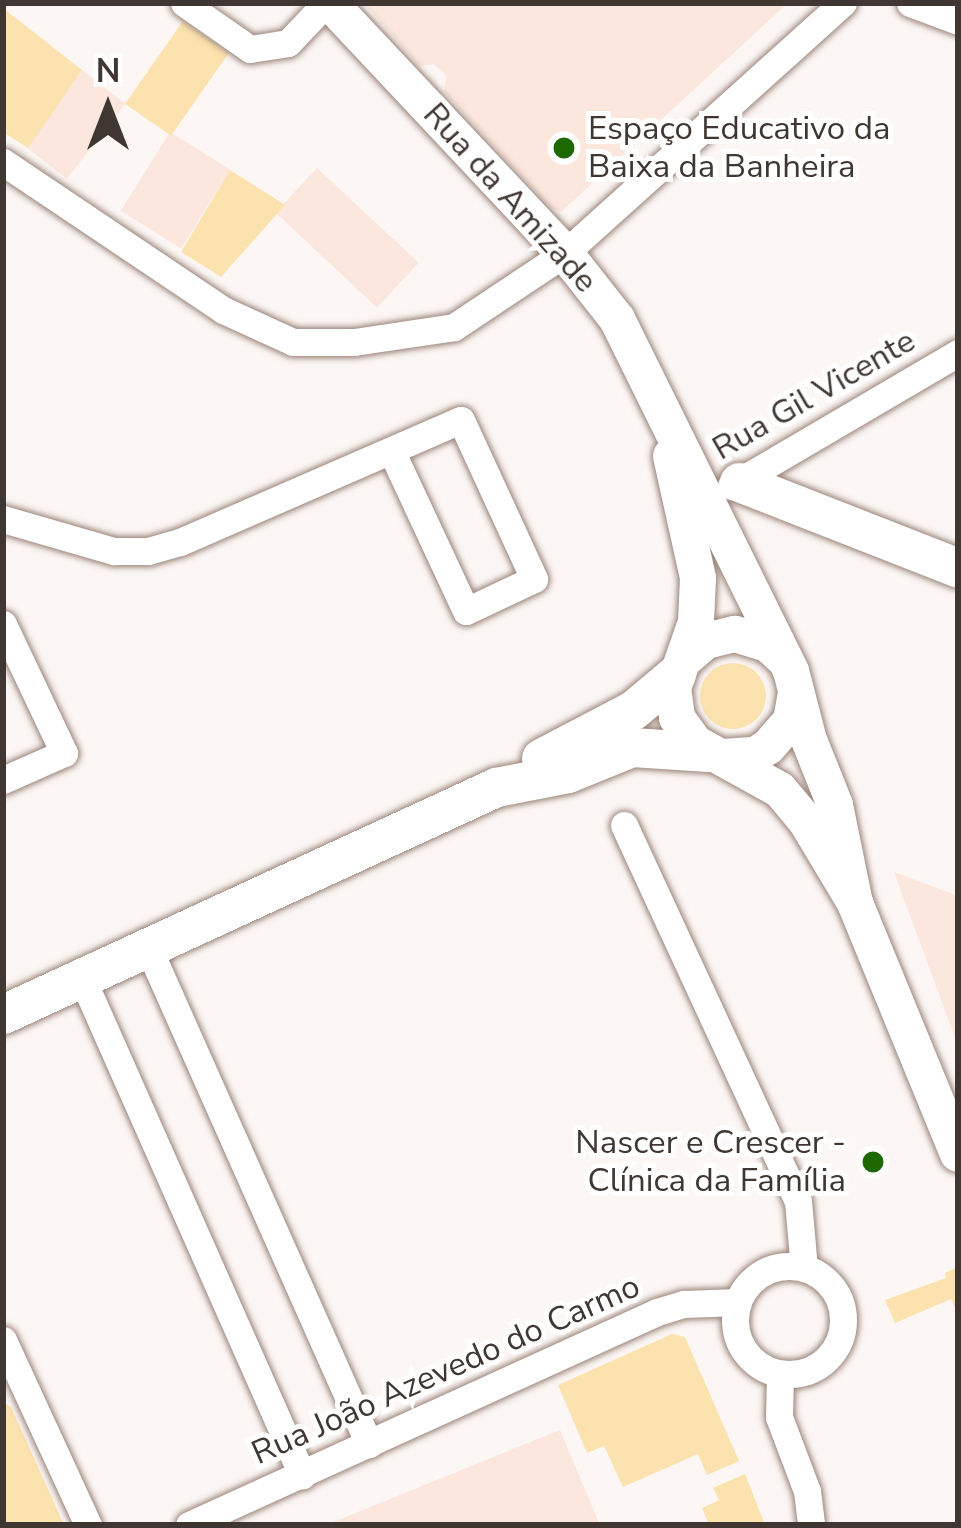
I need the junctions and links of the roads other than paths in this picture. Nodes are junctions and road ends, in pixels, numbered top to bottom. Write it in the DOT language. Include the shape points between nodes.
graph roads {
  1 [pos="184,3"];
  2 [pos="328,3"];
  3 [pos="843,3"];
  4 [pos="910,3"];
  5 [pos="958,21"];
  6 [pos="3,162"];
  7 [pos="565,253"];
  8 [pos="958,353"];
  9 [pos="661,412"];
  10 [pos="392,452"];
  11 [pos="723,491"];
  12 [pos="3,519"];
  13 [pos="958,568"];
  14 [pos="4,620"];
  15 [pos="680,667"];
  16 [pos="788,671"];
  17 [pos="716,754"];
  18 [pos="3,780"];
  19 [pos="496,787"];
  20 [pos="624,825"];
  21 [pos="855,902"];
  22 [pos="148,947"];
  23 [pos="82,978"];
  24 [pos="3,1014"];
  25 [pos="958,1154"];
  26 [pos="804,1268"];
  27 [pos="738,1302"];
  28 [pos="3,1341"];
  29 [pos="780,1374"];
  30 [pos="369,1444"];
  31 [pos="302,1474"];
  32 [pos="88,1525"];
  33 [pos="189,1525"];
  34 [pos="812,1525"];
  1 -- 2 [label="street" via="250,49 288,43"];
  2 -- 7 [label="street, Rua da Amizade"];
  3 -- 7 [label="street"];
  4 -- 5 [label="street"];
  6 -- 7 [label="street" via="223,310 293,342 454,327"];
  7 -- 9 [label="street, Rua da Amizade" via="616,319"];
  8 -- 11 [label="street, Rua Gil Vicente"];
  9 -- 11 [label="street, Rua da Amizade"];
  9 -- 15 [label="street, Rua da Amizade" via="698,578 696,622"];
  10 -- 10 [label="street" via="466,611 534,579 461,421"];
  10 -- 12 [label="street" via="148,551 114,551"];
  11 -- 13 [label="main road"];
  11 -- 16 [label="street, Rua da Amizade"];
  14 -- 18 [label="street" via="64,752"];
  15 -- 16 [label="street" via="706,641 735,634 768,644"];
  15 -- 17 [label="street, Rua da Amizade" via="677,718"];
  15 -- 19 [label="main road" via="632,710"];
  16 -- 17 [label="street" via="791,721 782,736 754,754"];
  16 -- 21 [label="street, Rua da Amizade" via="835,806"];
  17 -- 19 [label="main road" via="632,747 568,773"];
  17 -- 21 [label="street, Rua da Amizade" via="780,790"];
  19 -- 22 [label="main road"];
  20 -- 26 [label="street" via="798,1202"];
  21 -- 25 [label="street, Rua da Amizade"];
  22 -- 23 [label="main road"];
  22 -- 30 [label="street"];
  23 -- 24 [label="main road"];
  23 -- 31 [label="street"];
  26 -- 27 [label="street" via="764,1272"];
  26 -- 29 [label="street" via="825,1279 844,1321 824,1362"];
  27 -- 29 [label="street" via="742,1348"];
  27 -- 30 [label="street, Rua João Azevedo do Carmo" via="657,1312"];
  28 -- 32 [label="street"];
  29 -- 34 [label="street" via="779,1417"];
  30 -- 31 [label="street, Rua João Azevedo do Carmo"];
  31 -- 33 [label="street, Rua João Azevedo do Carmo"];
}
